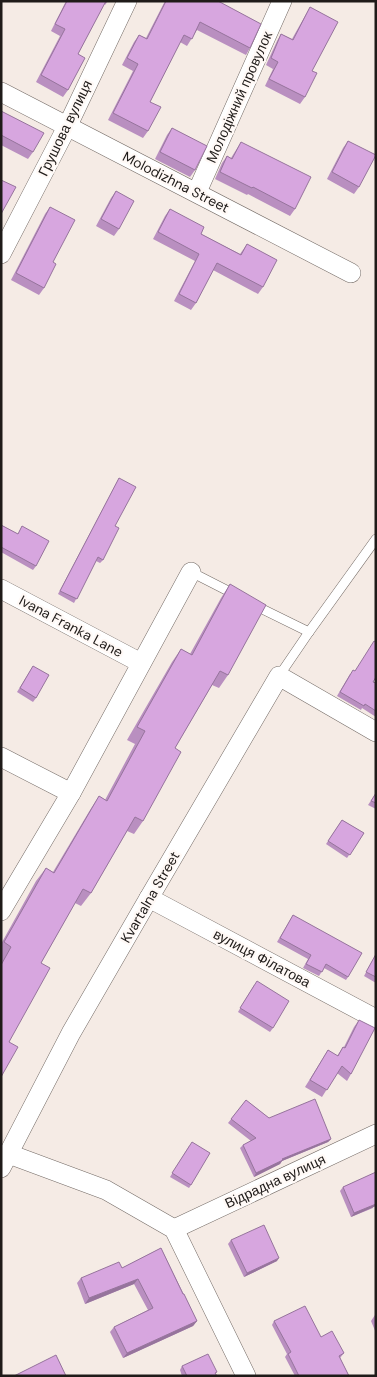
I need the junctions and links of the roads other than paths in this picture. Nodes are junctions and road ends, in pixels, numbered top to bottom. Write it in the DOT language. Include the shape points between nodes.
graph roads {
  1 [pos="127,1"];
  2 [pos="282,1"];
  3 [pos="1,92"];
  4 [pos="68,126"];
  5 [pos="197,192"];
  6 [pos="1,254"];
  7 [pos="351,273"];
  8 [pos="376,539"];
  9 [pos="192,572"];
  10 [pos="1,589"];
  11 [pos="309,632"];
  12 [pos="141,663"];
  13 [pos="279,676"];
  14 [pos="376,732"];
  15 [pos="1,757"];
  16 [pos="71,793"];
  17 [pos="149,898"];
  18 [pos="1,911"];
  19 [pos="376,1019"];
  20 [pos="376,1134"];
  21 [pos="5,1161"];
  22 [pos="174,1229"];
  23 [pos="246,1376"];
  1 -- 4 [label="street, Грушова вулиця"];
  2 -- 5 [label="street, Молодіжний провулок"];
  3 -- 4 [label="street, Molodizhna Street"];
  4 -- 5 [label="street, Molodizhna Street"];
  4 -- 6 [label="street, Грушова вулиця"];
  5 -- 7 [label="street, Molodizhna Street"];
  8 -- 11 [label="lane, Kvartalna Street"];
  9 -- 11 [label="lane"];
  9 -- 12 [label="street"];
  10 -- 12 [label="street, Ivana Franka Lane"];
  11 -- 13 [label="lane, Kvartalna Street"];
  12 -- 16 [label="street"];
  13 -- 14 [label="street"];
  13 -- 17 [label="street, Kvartalna Street"];
  15 -- 16 [label="street"];
  16 -- 18 [label="street"];
  17 -- 19 [label="street, вулиця Філатова"];
  17 -- 21 [label="street, Kvartalna Street" via="71,1033"];
  20 -- 22 [label="street, Відрадна вулиця"];
  21 -- 22 [label="street" via="106,1190"];
  22 -- 23 [label="street"];
}
